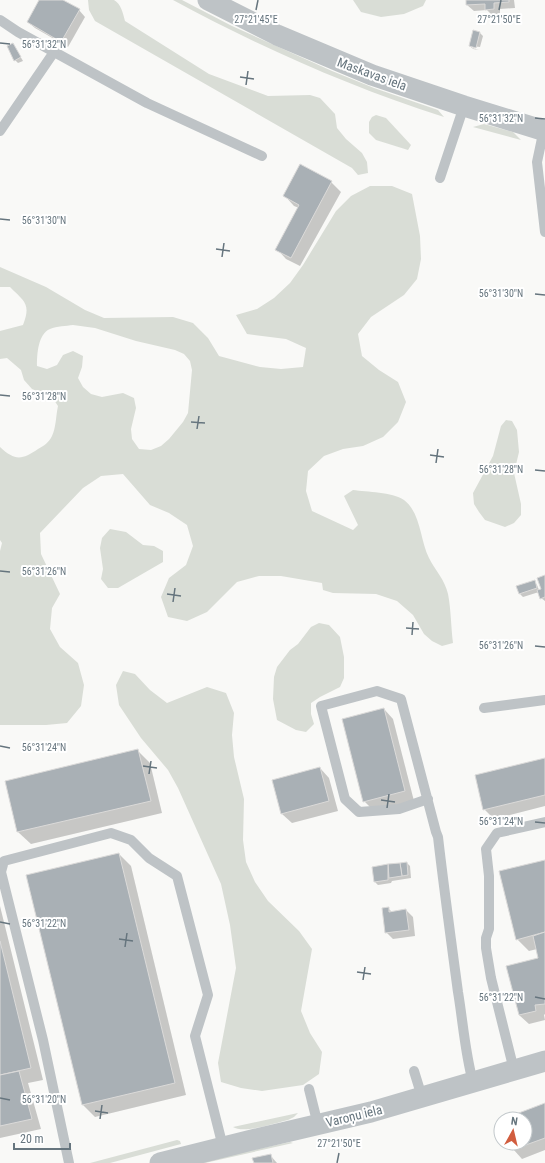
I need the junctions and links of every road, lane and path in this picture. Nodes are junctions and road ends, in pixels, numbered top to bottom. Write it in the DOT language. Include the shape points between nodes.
graph roads {
  1 [pos="208,0"];
  2 [pos="0,20"];
  3 [pos="54,52"];
  4 [pos="464,106"];
  5 [pos="544,128"];
  6 [pos="0,131"];
  7 [pos="262,156"];
  8 [pos="440,178"];
  9 [pos="545,232"];
  10 [pos="545,700"];
  11 [pos="484,708"];
  12 [pos="428,799"];
  13 [pos="545,822"];
  14 [pos="545,1061"];
  15 [pos="514,1070"];
  16 [pos="414,1071"];
  17 [pos="473,1082"];
  18 [pos="309,1089"];
  19 [pos="422,1097"];
  20 [pos="318,1124"];
  21 [pos="222,1147"];
  22 [pos="69,1163"];
  23 [pos="161,1163"];
  1 -- 4 [label="street, Maskavas iela" via="324,56"];
  2 -- 3 [label="lane"];
  3 -- 6 [label="lane"];
  3 -- 7 [label="lane" via="147,103"];
  4 -- 5 [label="street, Maskavas iela"];
  4 -- 8 [label="lane"];
  5 -- 9 [label="lane" via="537,162"];
  10 -- 11 [label="lane"];
  12 -- 12 [label="lane" via="401,699 377,691 321,706 345,799 359,812 399,809"];
  12 -- 17 [label="lane" via="438,837"];
  13 -- 15 [label="lane" via="497,833 486,849 489,876 489,930 486,948"];
  14 -- 15 [label="street, Varoņu iela"];
  15 -- 17 [label="street, Varoņu iela"];
  16 -- 19 [label="lane"];
  17 -- 19 [label="street, Varoņu iela"];
  18 -- 20 [label="lane"];
  19 -- 20 [label="street, Varoņu iela"];
  20 -- 21 [label="street, Varoņu iela"];
  21 -- 22 [label="lane" via="195,1036 208,995 177,876 149,858 131,840 111,833 4,861 1,872 43,1040"];
  21 -- 23 [label="street, Varoņu iela"];
}
